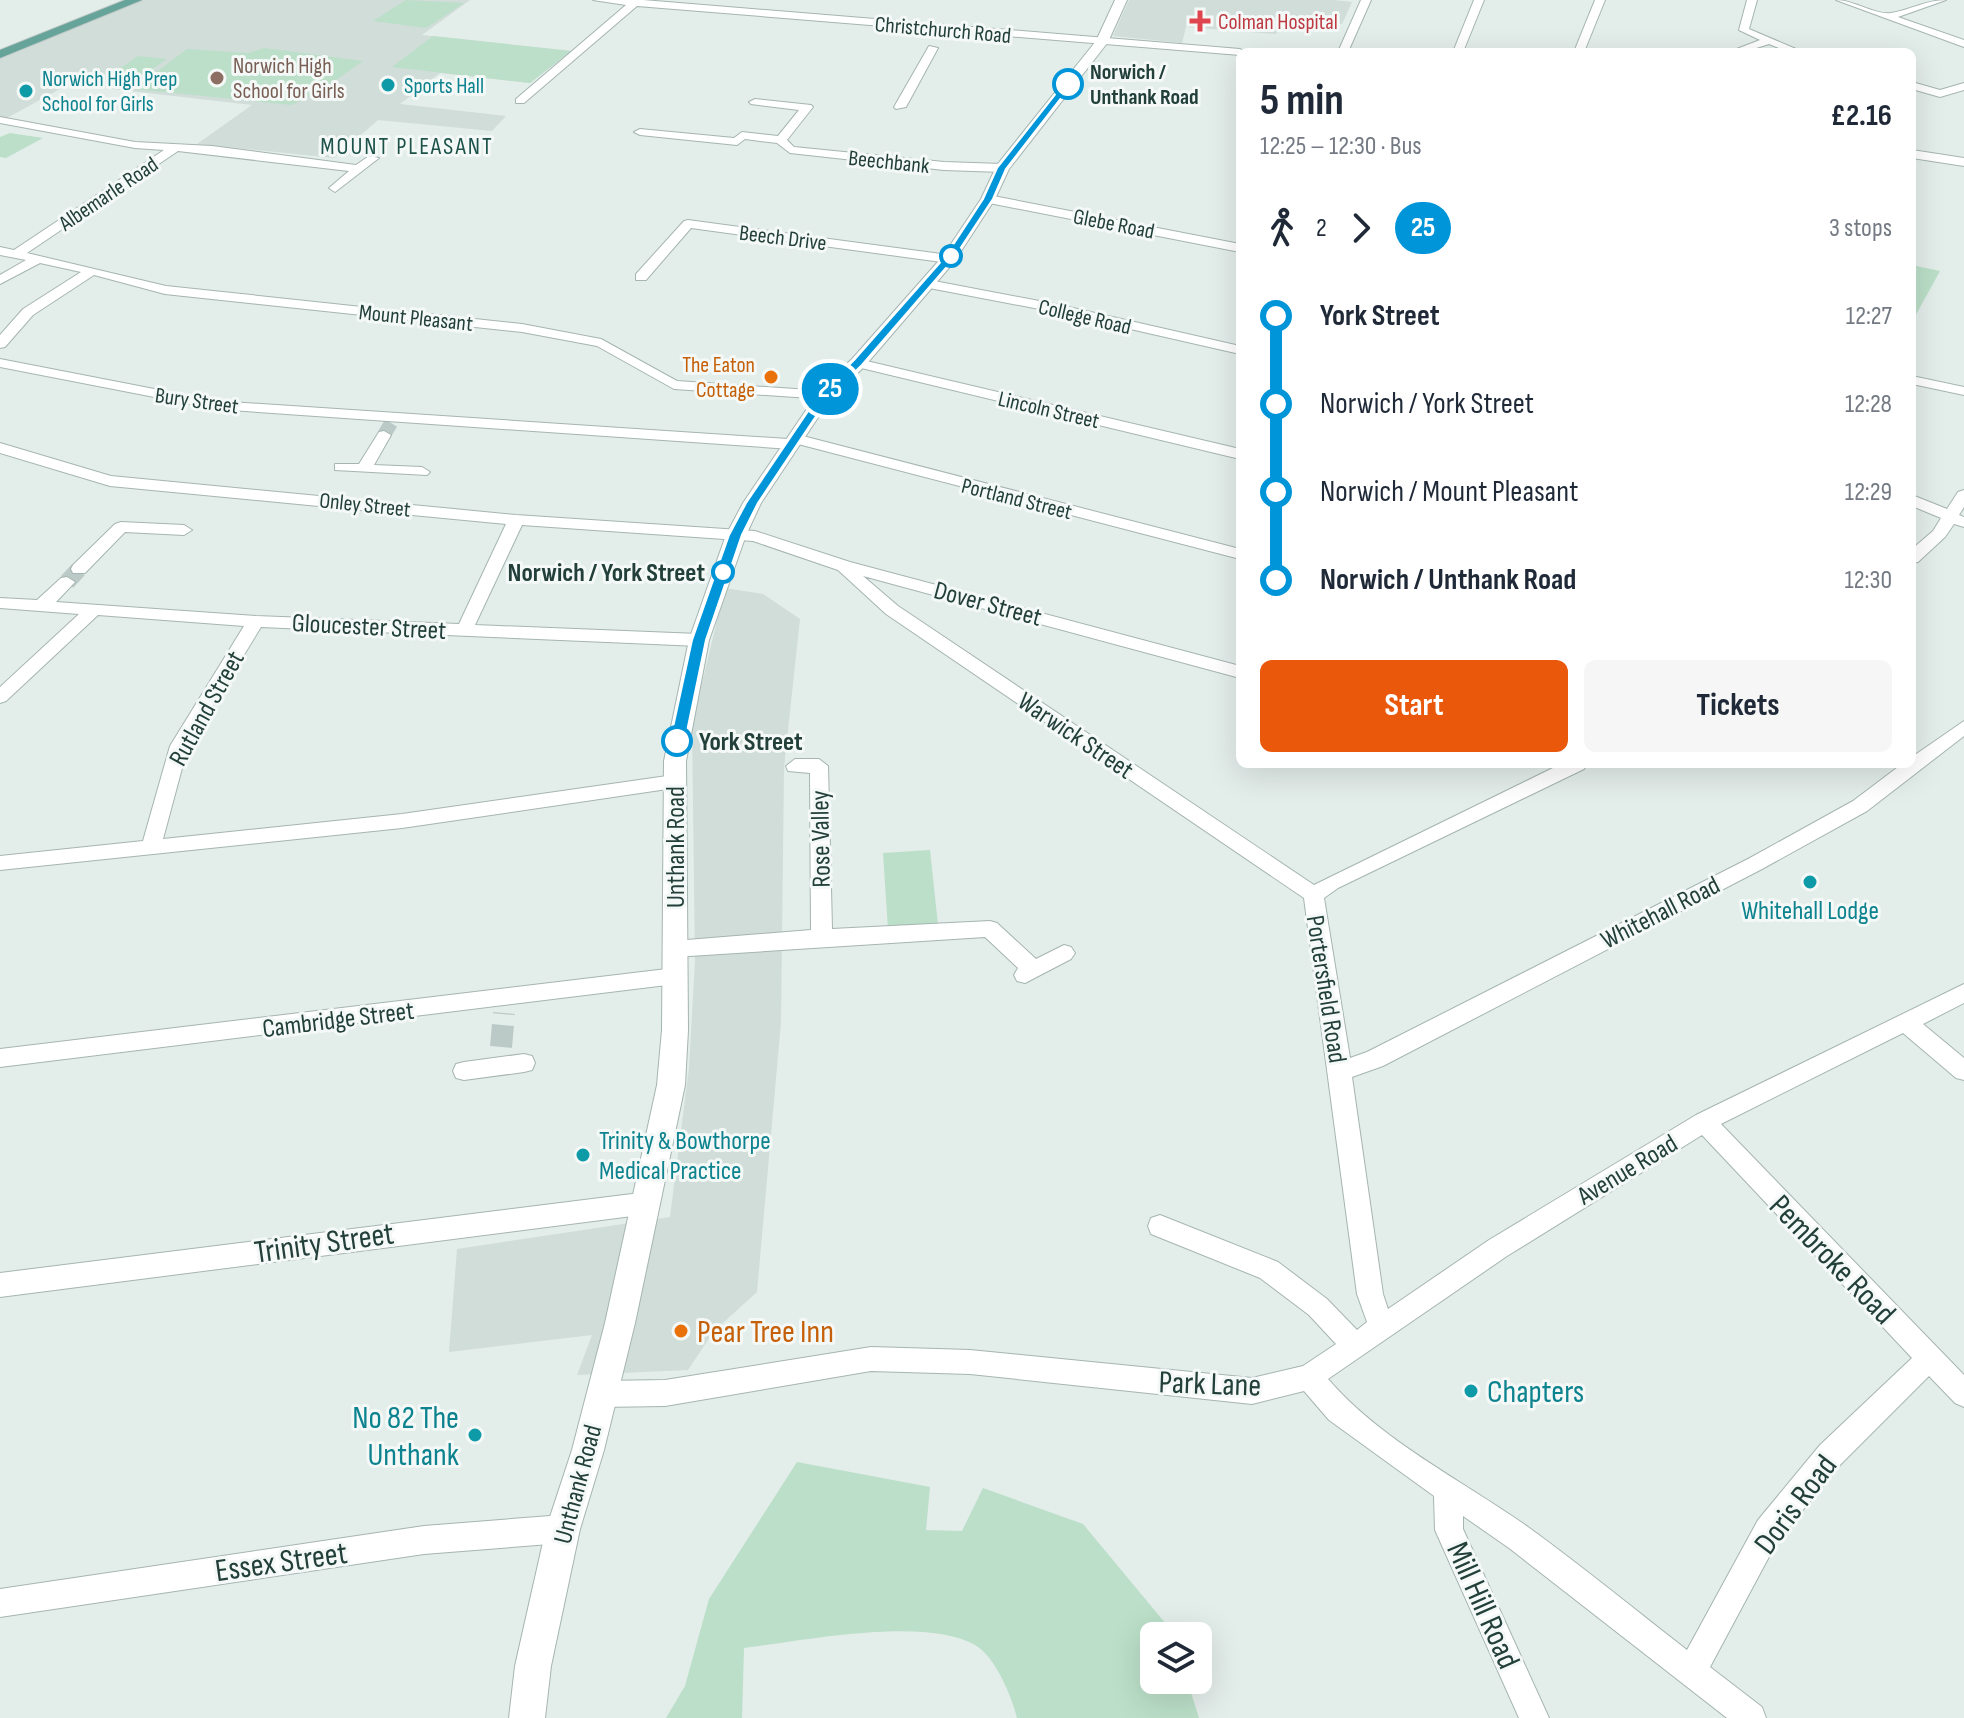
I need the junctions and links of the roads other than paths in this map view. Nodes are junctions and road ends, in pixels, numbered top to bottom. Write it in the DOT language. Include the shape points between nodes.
graph roads {
  1 [pos="127,0"];
  2 [pos="136,0"];
  3 [pos="598,0"];
  4 [pos="1121,0"];
  5 [pos="1366,0"];
  6 [pos="1479,0"];
  7 [pos="1600,0"];
  8 [pos="1752,0"];
  9 [pos="1841,0"];
  10 [pos="1941,0"];
  11 [pos="637,1"];
  12 [pos="106,11"];
  13 [pos="1887,17"];
  14 [pos="945,29"];
  15 [pos="1767,41"];
  16 [pos="1102,42"];
  17 [pos="1964,44"];
  18 [pos="1345,48"];
  19 [pos="1460,48"];
  20 [pos="1581,48"];
  21 [pos="1746,48"];
  22 [pos="1787,48"];
  23 [pos="1236,52"];
  24 [pos="0,54"];
  25 [pos="1916,86"];
  26 [pos="1964,86"];
  27 [pos="520,101"];
  28 [pos="755,102"];
  29 [pos="900,107"];
  30 [pos="0,120"];
  31 [pos="640,132"];
  32 [pos="781,140"];
  33 [pos="173,149"];
  34 [pos="1916,155"];
  35 [pos="373,158"];
  36 [pos="1964,162"];
  37 [pos="1002,168"];
  38 [pos="358,169"];
  39 [pos="335,188"];
  40 [pos="988,199"];
  41 [pos="1236,247"];
  42 [pos="0,251"];
  43 [pos="17,254"];
  44 [pos="38,259"];
  45 [pos="949,259"];
  46 [pos="92,270"];
  47 [pos="641,277"];
  48 [pos="0,280"];
  49 [pos="929,284"];
  50 [pos="0,344"];
  51 [pos="1236,349"];
  52 [pos="0,363"];
  53 [pos="858,363"];
  54 [pos="1916,381"];
  55 [pos="1964,391"];
  56 [pos="825,395"];
  57 [pos="391,425"];
  58 [pos="793,442"];
  59 [pos="0,448"];
  60 [pos="1236,453"];
  61 [pos="340,467"];
  62 [pos="364,469"];
  63 [pos="422,472"];
  64 [pos="1964,495"];
  65 [pos="1916,502"];
  66 [pos="1958,519"];
  67 [pos="516,520"];
  68 [pos="98,526"];
  69 [pos="121,527"];
  70 [pos="184,530"];
  71 [pos="736,535"];
  72 [pos="1236,553"];
  73 [pos="1916,554"];
  74 [pos="844,566"];
  75 [pos="0,603"];
  76 [pos="40,607"];
  77 [pos="92,611"];
  78 [pos="256,621"];
  79 [pos="464,631"];
  80 [pos="699,640"];
  81 [pos="1236,671"];
  82 [pos="0,697"];
  83 [pos="1964,727"];
  84 [pos="1916,763"];
  85 [pos="795,766"];
  86 [pos="1910,768"];
  87 [pos="1546,770"];
  88 [pos="674,782"];
  89 [pos="152,845"];
  90 [pos="0,863"];
  91 [pos="1314,895"];
  92 [pos="822,937"];
  93 [pos="674,949"];
  94 [pos="1064,953"];
  95 [pos="675,976"];
  96 [pos="1964,993"];
  97 [pos="1904,1021"];
  98 [pos="0,1058"];
  99 [pos="524,1063"];
  100 [pos="1340,1068"];
  101 [pos="464,1071"];
  102 [pos="1964,1071"];
  103 [pos="1704,1122"];
  104 [pos="648,1203"];
  105 [pos="1160,1226"];
  106 [pos="0,1285"];
  107 [pos="1381,1325"];
  108 [pos="1354,1345"];
  109 [pos="1930,1360"];
  110 [pos="1309,1377"];
  111 [pos="601,1394"];
  112 [pos="1964,1394"];
  113 [pos="1448,1488"];
  114 [pos="563,1529"];
  115 [pos="0,1603"];
  116 [pos="1691,1672"];
  117 [pos="527,1718"];
  118 [pos="1534,1718"];
  119 [pos="1751,1718"];
  1 -- 12 [label="main road"];
  2 -- 12 [label="main road"];
  3 -- 11 [label="street, Christchurch Road"];
  4 -- 16 [label="street, Unthank Road"];
  5 -- 18 [label="street"];
  6 -- 19 [label="street"];
  7 -- 20 [label="street"];
  8 -- 15 [label="street" via="1744,30"];
  9 -- 13 [label="street"];
  10 -- 13 [label="street"];
  11 -- 14 [label="street, Christchurch Road"];
  11 -- 27 [label="street"];
  12 -- 24 [label="main road"];
  13 -- 17 [label="street"];
  14 -- 16 [label="street, Christchurch Road"];
  14 -- 29 [label="street"];
  15 -- 21 [label="street"];
  15 -- 22 [label="street"];
  16 -- 23 [label="street, Christchurch Road"];
  16 -- 37 [label="street, Unthank Road"];
  25 -- 26 [label="street" via="1940,94"];
  28 -- 32 [label="street" via="807,107"];
  30 -- 33 [label="street, Albemarle Road"];
  31 -- 32 [label="street, Beechbank" via="737,142 742,135"];
  32 -- 37 [label="street, Beechbank" via="790,150"];
  33 -- 38 [label="street"];
  33 -- 43 [label="street, Albemarle Road"];
  34 -- 36 [label="street"];
  35 -- 38 [label="street"];
  37 -- 40 [label="street, Unthank Road"];
  38 -- 39 [label="street"];
  40 -- 41 [label="street, Glebe Road"];
  40 -- 45 [label="street, Unthank Road"];
  42 -- 43 [label="street, Mount Pleasant"];
  43 -- 44 [label="street, Mount Pleasant"];
  44 -- 46 [label="street, Mount Pleasant"];
  44 -- 48 [label="street"];
  45 -- 47 [label="street, Beech Drive" via="688,224"];
  45 -- 49 [label="street, Unthank Road"];
  46 -- 50 [label="street" via="28,312"];
  46 -- 56 [label="street, Mount Pleasant" via="182,293 569,335 601,343 674,385"];
  49 -- 51 [label="street, College Road"];
  49 -- 53 [label="street, Unthank Road"];
  52 -- 57 [label="street, Bury Street" via="216,405"];
  53 -- 56 [label="street, Unthank Road"];
  53 -- 60 [label="street, Lincoln Street"];
  54 -- 55 [label="street"];
  56 -- 58 [label="street, Unthank Road"];
  57 -- 58 [label="street, Bury Street"];
  57 -- 62 [label="street"];
  58 -- 71 [label="street, Unthank Road"];
  58 -- 72 [label="street, Portland Street"];
  59 -- 67 [label="street, Onley Street" via="110,481"];
  61 -- 62 [label="street"];
  62 -- 63 [label="street"];
  64 -- 66 [label="street"];
  65 -- 66 [label="street"];
  66 -- 73 [label="street"];
  67 -- 71 [label="street, Onley Street"];
  67 -- 79 [label="street"];
  68 -- 69 [label="street"];
  69 -- 70 [label="street"];
  69 -- 76 [label="street"];
  71 -- 74 [label="street, Dover Street" via="755,536"];
  71 -- 80 [label="street, Unthank Road"];
  74 -- 81 [label="street, Dover Street"];
  74 -- 91 [label="street, Warwick Street" via="892,610"];
  75 -- 76 [label="street, Gloucester Street"];
  76 -- 77 [label="street, Gloucester Street"];
  77 -- 78 [label="street, Gloucester Street"];
  77 -- 82 [label="street"];
  78 -- 79 [label="street, Gloucester Street"];
  78 -- 89 [label="street, Rutland Street" via="179,746"];
  79 -- 80 [label="street, Gloucester Street"];
  80 -- 88 [label="street, Unthank Road" via="680,724"];
  83 -- 84 [label="street, Whitehall Road"];
  85 -- 92 [label="street, Rose Valley" via="819,766"];
  86 -- 100 [label="street, Whitehall Road" via="1860,806 1755,864 1375,1059"];
  87 -- 91 [label="street, Portersfield Road"];
  88 -- 89 [label="street" via="402,821"];
  88 -- 93 [label="street, Unthank Road"];
  89 -- 90 [label="street"];
  91 -- 100 [label="street, Portersfield Road"];
  92 -- 93 [label="street"];
  92 -- 94 [label="street" via="992,922 1029,973"];
  93 -- 95 [label="street, Unthank Road"];
  95 -- 98 [label="street, Cambridge Street" via="505,1006"];
  95 -- 104 [label="street, Unthank Road" via="671,1085"];
  96 -- 97 [label="street, Avenue Road"];
  97 -- 102 [label="street"];
  97 -- 103 [label="street, Avenue Road"];
  99 -- 101 [label="street" via="500,1057"];
  100 -- 107 [label="street, Portersfield Road" via="1370,1294"];
  103 -- 107 [label="street, Avenue Road"];
  103 -- 109 [label="street, Pembroke Road"];
  104 -- 106 [label="street, Trinity Street"];
  104 -- 111 [label="street, Unthank Road"];
  105 -- 108 [label="street" via="1269,1270 1318,1307"];
  107 -- 108 [label="street, Avenue Road"];
  108 -- 110 [label="street, Avenue Road"];
  109 -- 112 [label="street, Pembroke Road"];
  109 -- 116 [label="street, Doris Road" via="1830,1455 1768,1530"];
  110 -- 111 [label="street, Park Lane" via="1252,1391 970,1362 871,1359 665,1393"];
  110 -- 113 [label="street" via="1338,1411"];
  111 -- 114 [label="street, Unthank Road"];
  113 -- 116 [label="street"];
  113 -- 118 [label="street, Mill Hill Road" via="1449,1530"];
  114 -- 115 [label="street, Essex Street" via="424,1540"];
  114 -- 117 [label="street, Unthank Road"];
  116 -- 119 [label="street"];
}
